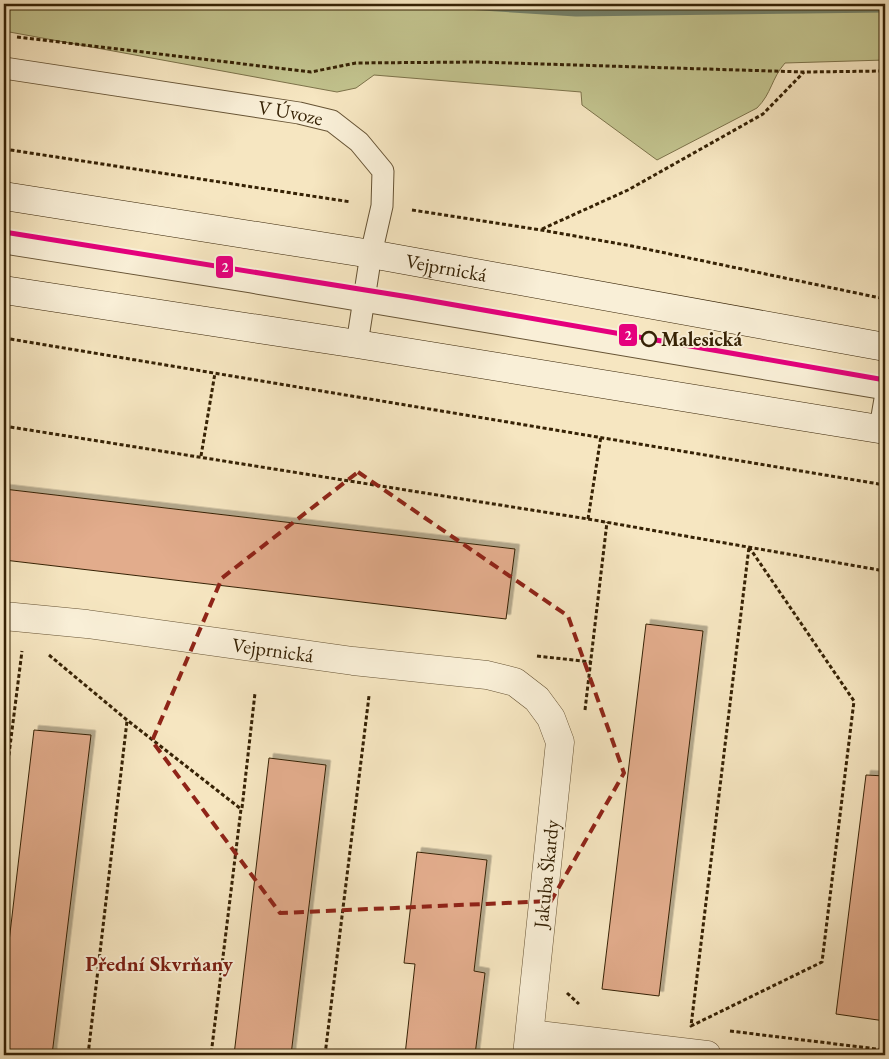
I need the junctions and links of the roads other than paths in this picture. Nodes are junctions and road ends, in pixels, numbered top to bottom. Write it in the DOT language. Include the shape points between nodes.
graph roads {
  1 [pos="4,68"];
  2 [pos="4,196"];
  3 [pos="4,243"];
  4 [pos="371,254"];
  5 [pos="4,290"];
  6 [pos="364,302"];
  7 [pos="357,344"];
  8 [pos="885,346"];
  9 [pos="885,389"];
  10 [pos="885,399"];
  11 [pos="882,429"];
  12 [pos="4,616"];
  13 [pos="537,699"];
  14 [pos="529,1044"];
  15 [pos="707,1055"];
  1 -- 4 [label="lane, V Úvoze" via="299,113 332,121 359,142 383,171 382,206"];
  2 -- 4 [label="main road, Vejprnická"];
  3 -- 6 [label="lane"];
  4 -- 6 [label="lane, V Úvoze"];
  4 -- 8 [label="main road, Vejprnická"];
  5 -- 7 [label="main road"];
  6 -- 7 [label="lane, V Úvoze"];
  6 -- 9 [label="lane"];
  7 -- 11 [label="main road"];
  10 -- 11 [label="lane"];
  12 -- 13 [label="main road, Vejprnická" via="487,675 515,682"];
  13 -- 14 [label="main road, Jakuba Škardy" via="551,718 560,742"];
  14 -- 15 [label="main road"];
}
